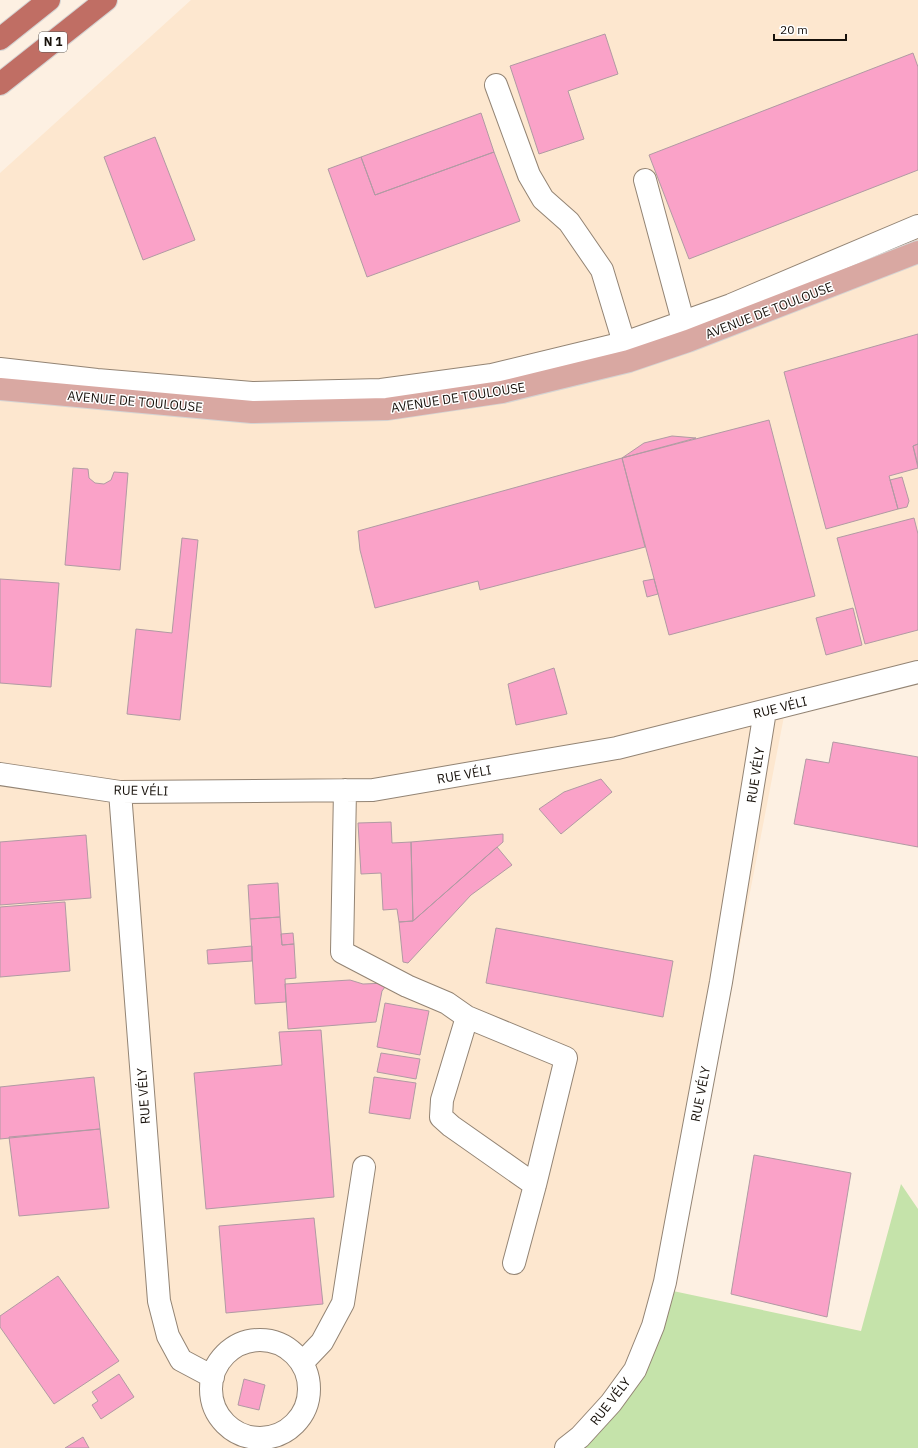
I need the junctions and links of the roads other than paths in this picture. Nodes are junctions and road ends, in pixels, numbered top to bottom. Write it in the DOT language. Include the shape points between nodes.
graph roads {
  1 [pos="49,0"];
  2 [pos="106,0"];
  3 [pos="0,39"];
  4 [pos="0,84"];
  5 [pos="496,85"];
  6 [pos="645,180"];
  7 [pos="918,226"];
  8 [pos="918,252"];
  9 [pos="686,332"];
  10 [pos="626,352"];
  11 [pos="0,369"];
  12 [pos="0,389"];
  13 [pos="918,672"];
  14 [pos="765,711"];
  15 [pos="0,774"];
  16 [pos="345,790"];
  17 [pos="120,792"];
  18 [pos="467,1016"];
  19 [pos="364,1167"];
  20 [pos="536,1185"];
  21 [pos="514,1263"];
  22 [pos="302,1363"];
  23 [pos="213,1377"];
  24 [pos="268,1443"];
  25 [pos="566,1448"];
  1 -- 3 [label="highway, N 1"];
  2 -- 4 [label="highway, N 1"];
  5 -- 10 [label="street" via="529,175 543,199 569,222 602,270"];
  6 -- 9 [label="street"];
  7 -- 9 [label="street" via="731,305"];
  8 -- 9 [label="main road, AVENUE DE TOULOUSE"];
  9 -- 10 [label="main road, AVENUE DE TOULOUSE"];
  10 -- 11 [label="street" via="492,375 381,390 252,394"];
  10 -- 12 [label="main road, AVENUE DE TOULOUSE" via="502,392 388,408 252,412"];
  13 -- 14 [label="street, RUE VÉLI"];
  14 -- 16 [label="street, RUE VÉLI" via="617,748 373,790"];
  14 -- 25 [label="street, RUE VÉLY" via="721,982 665,1282 653,1326 634,1370 615,1397 580,1437"];
  15 -- 17 [label="street, RUE VÉLI"];
  16 -- 17 [label="street, RUE VÉLI"];
  16 -- 18 [label="street" via="342,952 407,986 447,1003"];
  17 -- 23 [label="street, RUE VÉLY" via="159,1301 168,1336 180,1360"];
  18 -- 20 [label="street" via="442,1100 442,1117 451,1126"];
  18 -- 20 [label="street" via="566,1058"];
  19 -- 22 [label="street" via="343,1303 322,1342"];
  20 -- 21 [label="street"];
  22 -- 23 [label="street" via="294,1353 272,1341 248,1341 226,1354"];
  22 -- 24 [label="street" via="309,1386 304,1411 288,1429"];
  23 -- 24 [label="street" via="214,1403 228,1425 240,1433"];
}
